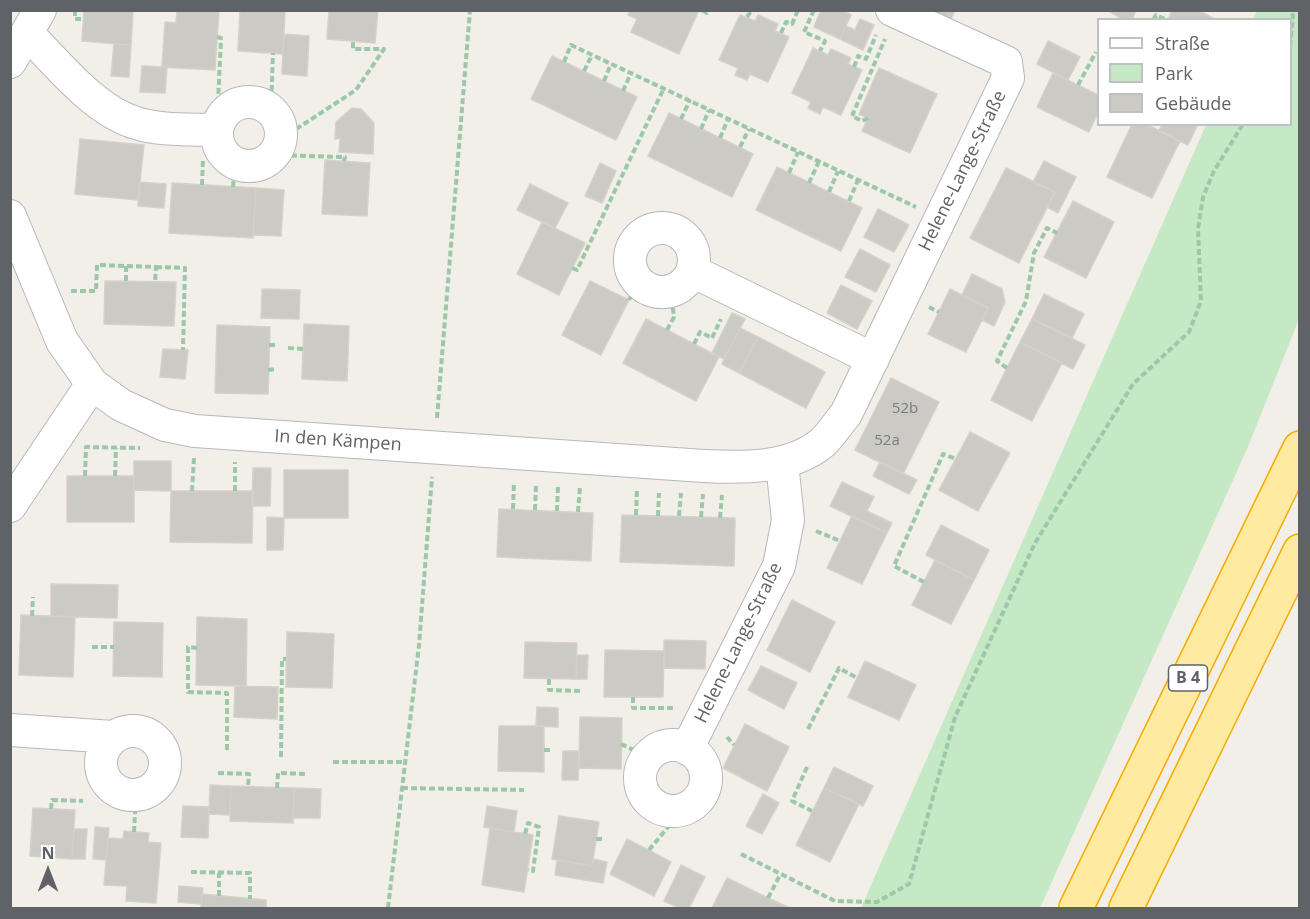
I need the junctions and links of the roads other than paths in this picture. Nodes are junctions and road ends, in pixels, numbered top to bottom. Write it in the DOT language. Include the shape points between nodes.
graph roads {
  1 [pos="889,18"];
  2 [pos="34,22"];
  3 [pos="10,62"];
  4 [pos="216,130"];
  5 [pos="10,216"];
  6 [pos="682,281"];
  7 [pos="873,359"];
  8 [pos="92,384"];
  9 [pos="1299,448"];
  10 [pos="782,463"];
  11 [pos="10,506"];
  12 [pos="1299,551"];
  13 [pos="10,730"];
  14 [pos="113,737"];
  15 [pos="687,749"];
  16 [pos="1076,909"];
  17 [pos="1126,909"];
  1 -- 7 [label="street, Helene-Lange-Straße" via="1006,62 1008,78"];
  2 -- 3 [label="street"];
  2 -- 4 [label="street" via="78,84 118,116 157,127"];
  4 -- 4 [label="street" via="218,144 234,175 255,166 277,147 280,125 271,109 255,101 237,103 223,114"];
  5 -- 8 [label="street, In den Kämpen" via="62,341"];
  6 -- 6 [label="street" via="694,253 685,237 670,228 652,229 638,239 630,252 634,291 653,291"];
  6 -- 7 [label="street" via="735,291"];
  7 -- 10 [label="street, Helene-Lange-Straße" via="846,414 823,442"];
  8 -- 10 [label="street, In den Kämpen" via="121,405 159,423 195,431 723,467"];
  8 -- 11 [label="street"];
  9 -- 16 [label="highway, B 4"];
  10 -- 15 [label="street, Helene-Lange-Straße" via="788,520 778,566"];
  12 -- 17 [label="highway, B 4"];
  13 -- 14 [label="street"];
  14 -- 14 [label="street" via="138,731 159,744 165,762 160,781 146,793 118,792 105,780 100,763 106,744"];
  15 -- 15 [label="street" via="704,767 706,779 700,797 682,810 657,807 641,787 642,767 634,750 676,746"];
}
